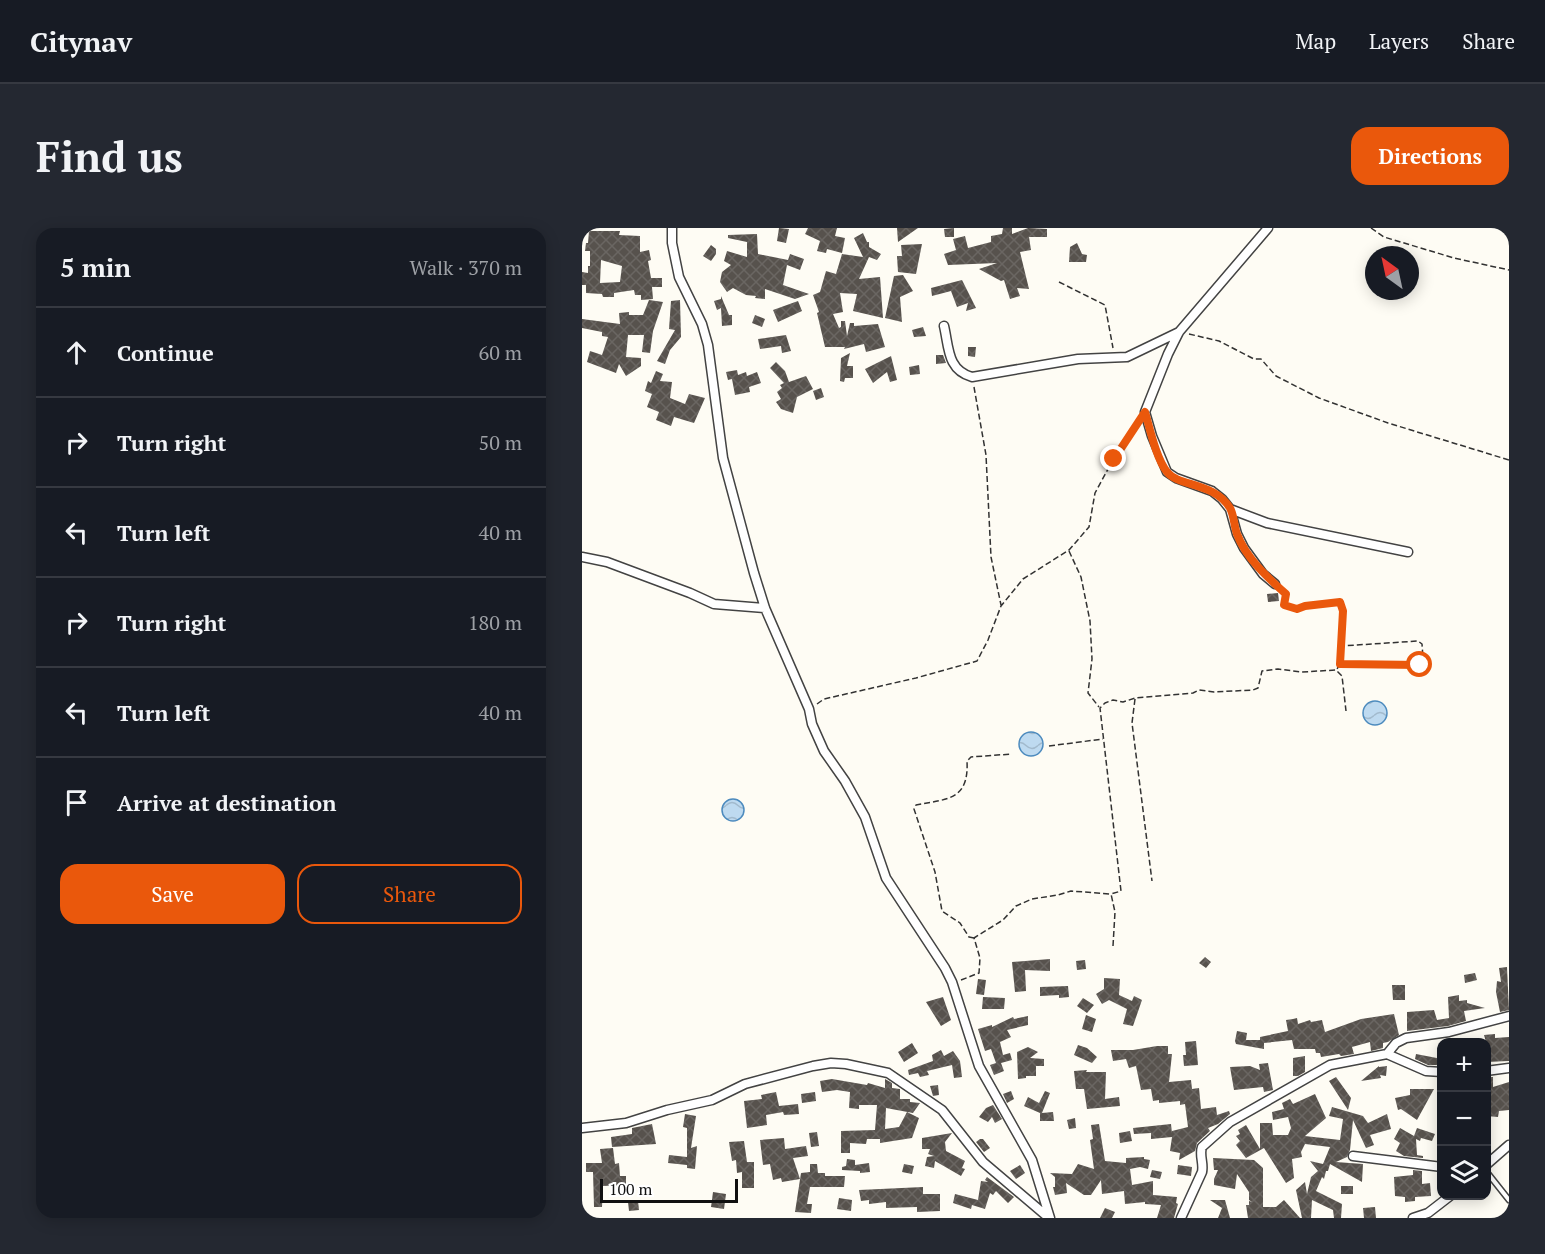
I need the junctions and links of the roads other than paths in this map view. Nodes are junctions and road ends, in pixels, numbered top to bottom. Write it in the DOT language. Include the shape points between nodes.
graph roads {
  1 [pos="672,228"];
  2 [pos="1268,228"];
  3 [pos="944,326"];
  4 [pos="1179,332"];
  5 [pos="1230,508"];
  6 [pos="1408,552"];
  7 [pos="582,557"];
  8 [pos="1275,584"];
  9 [pos="765,608"];
  10 [pos="1509,1016"];
  11 [pos="1387,1054"];
  12 [pos="1509,1068"];
  13 [pos="1491,1070"];
  14 [pos="1437,1072"];
  15 [pos="582,1128"];
  16 [pos="1509,1145"];
  17 [pos="1353,1156"];
  18 [pos="1491,1161"];
  19 [pos="1437,1166"];
  20 [pos="1491,1177"];
  21 [pos="1445,1200"];
  22 [pos="1509,1200"];
  23 [pos="1050,1218"];
  24 [pos="1180,1218"];
  25 [pos="1413,1218"];
  1 -- 9 [label="street" via="679,277 708,345 723,458"];
  2 -- 4 [label="street"];
  3 -- 4 [label="street" via="950,358 955,367 972,377 1138,353"];
  4 -- 5 [label="street" via="1145,412 1167,472 1212,491"];
  5 -- 6 [label="street" via="1267,523"];
  5 -- 8 [label="street" via="1244,548"];
  7 -- 9 [label="street" via="607,561 714,604"];
  9 -- 23 [label="street" via="824,751 865,816 886,878 952,982 979,1066 1032,1161"];
  10 -- 11 [label="street" via="1400,1040"];
  11 -- 14 [label="street" via="1426,1071"];
  11 -- 24 [label="street" via="1330,1065 1230,1122 1202,1147 1202,1172"];
  12 -- 13 [label="street"];
  15 -- 23 [label="street" via="626,1123 712,1100 745,1084 813,1066 846,1064 888,1073 942,1110 983,1162"];
  16 -- 18 [label="street"];
  17 -- 19 [label="street"];
  20 -- 22 [label="lane"];
  21 -- 25 [label="street" via="1428,1213"];
}
